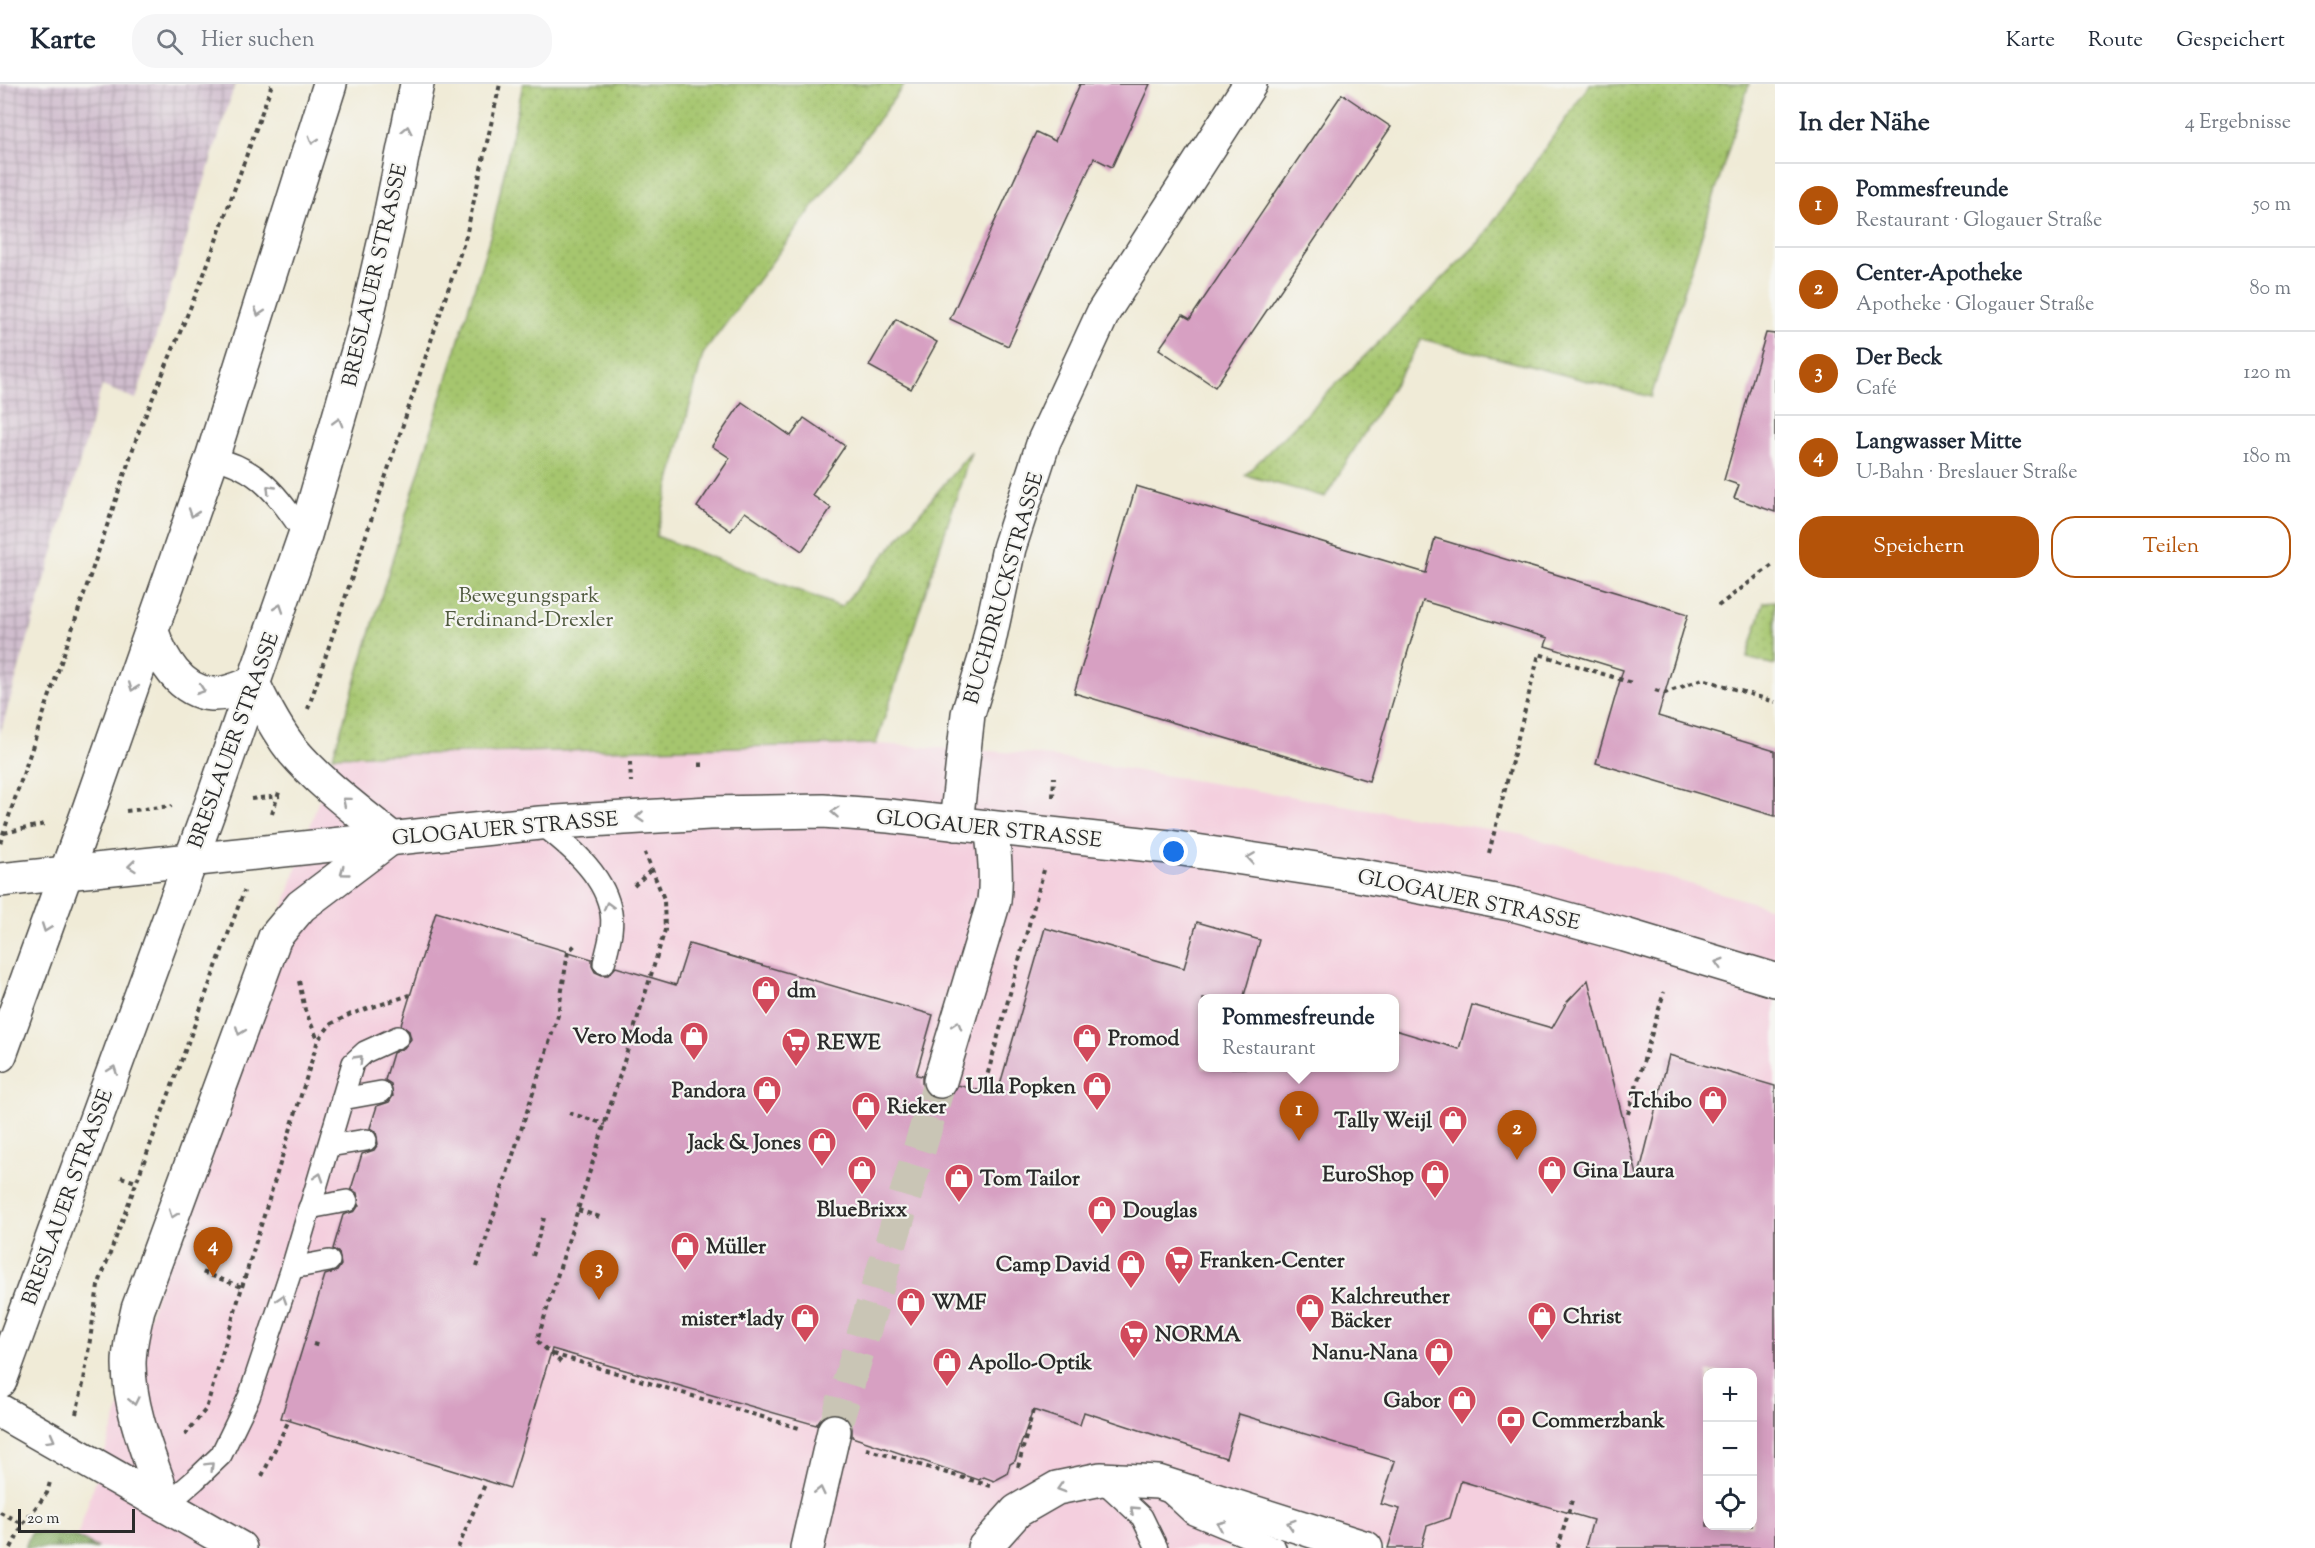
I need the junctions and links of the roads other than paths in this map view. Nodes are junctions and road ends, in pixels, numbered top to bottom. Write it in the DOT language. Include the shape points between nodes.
graph roads {
  1 [pos="330,84"];
  2 [pos="417,84"];
  3 [pos="1250,84"];
  4 [pos="212,458"];
  5 [pos="305,535"];
  6 [pos="152,632"];
  7 [pos="253,683"];
  8 [pos="540,823"];
  9 [pos="956,824"];
  10 [pos="991,828"];
  11 [pos="391,838"];
  12 [pos="190,860"];
  13 [pos="66,873"];
  14 [pos="0,880"];
  15 [pos="604,963"];
  16 [pos="1775,980"];
  17 [pos="398,1038"];
  18 [pos="0,1055"];
  19 [pos="940,1081"];
  20 [pos="381,1092"];
  21 [pos="342,1099"];
  22 [pos="366,1140"];
  23 [pos="329,1146"];
  24 [pos="347,1201"];
  25 [pos="309,1208"];
  26 [pos="329,1262"];
  27 [pos="292,1268"];
  28 [pos="0,1381"];
  29 [pos="0,1411"];
  30 [pos="834,1431"];
  31 [pos="1101,1479"];
  32 [pos="1158,1482"];
  33 [pos="166,1504"];
  34 [pos="240,1548"];
  35 [pos="807,1548"];
  36 [pos="984,1548"];
  37 [pos="1157,1548"];
  38 [pos="1275,1548"];
  39 [pos="1366,1548"];
  1 -- 4 [label="street, one-way"];
  5 -- 2 [label="street, BRESLAUER STRASSE, one-way" via="364,330"];
  3 -- 9 [label="street, BUCHDRUCKSTRASSE" via="1104,311 1044,441 1010,548 968,714"];
  5 -- 4 [label="lane, one-way" via="280,500 250,471"];
  4 -- 6 [label="street, one-way"];
  7 -- 5 [label="street, BRESLAUER STRASSE, one-way"];
  6 -- 7 [label="street, one-way" via="165,660 194,689 211,694"];
  6 -- 13 [label="street, one-way"];
  11 -- 7 [label="street, one-way" via="291,749"];
  7 -- 12 [label="street, BRESLAUER STRASSE"];
  9 -- 8 [label="street, GLOGAUER STRASSE, one-way" via="822,811"];
  8 -- 11 [label="street, GLOGAUER STRASSE"];
  15 -- 8 [label="lane, one-way" via="611,909 602,889 583,862"];
  9 -- 10 [label="street, GLOGAUER STRASSE"];
  16 -- 10 [label="street, GLOGAUER STRASSE, one-way" via="1625,935 1467,895 1169,847"];
  19 -- 10 [label="street, one-way" via="994,901"];
  11 -- 12 [label="street, GLOGAUER STRASSE"];
  11 -- 33 [label="street, one-way" via="301,906 275,937 138,1309 130,1350 132,1389"];
  12 -- 13 [label="street, GLOGAUER STRASSE, one-way"];
  28 -- 12 [label="street, BRESLAUER STRASSE, one-way"];
  13 -- 14 [label="street, GLOGAUER STRASSE"];
  13 -- 18 [label="street, one-way"];
  21 -- 17 [label="lane, one-way" via="353,1063 365,1052"];
  20 -- 21 [label="lane"];
  21 -- 23 [label="lane"];
  22 -- 23 [label="lane"];
  25 -- 23 [label="lane, one-way"];
  24 -- 25 [label="lane"];
  25 -- 27 [label="lane"];
  26 -- 27 [label="lane"];
  33 -- 27 [label="lane, one-way" via="226,1447 249,1397"];
  29 -- 33 [label="street, one-way"];
  35 -- 30 [label="street, one-way"];
  31 -- 32 [label="street"];
  31 -- 36 [label="street, one-way" via="1057,1488 1017,1511"];
  37 -- 31 [label="lane, one-way" via="1142,1517"];
  38 -- 32 [label="lane, one-way" via="1193,1514"];
  39 -- 32 [label="street, one-way"];
  33 -- 34 [label="street"];
}
